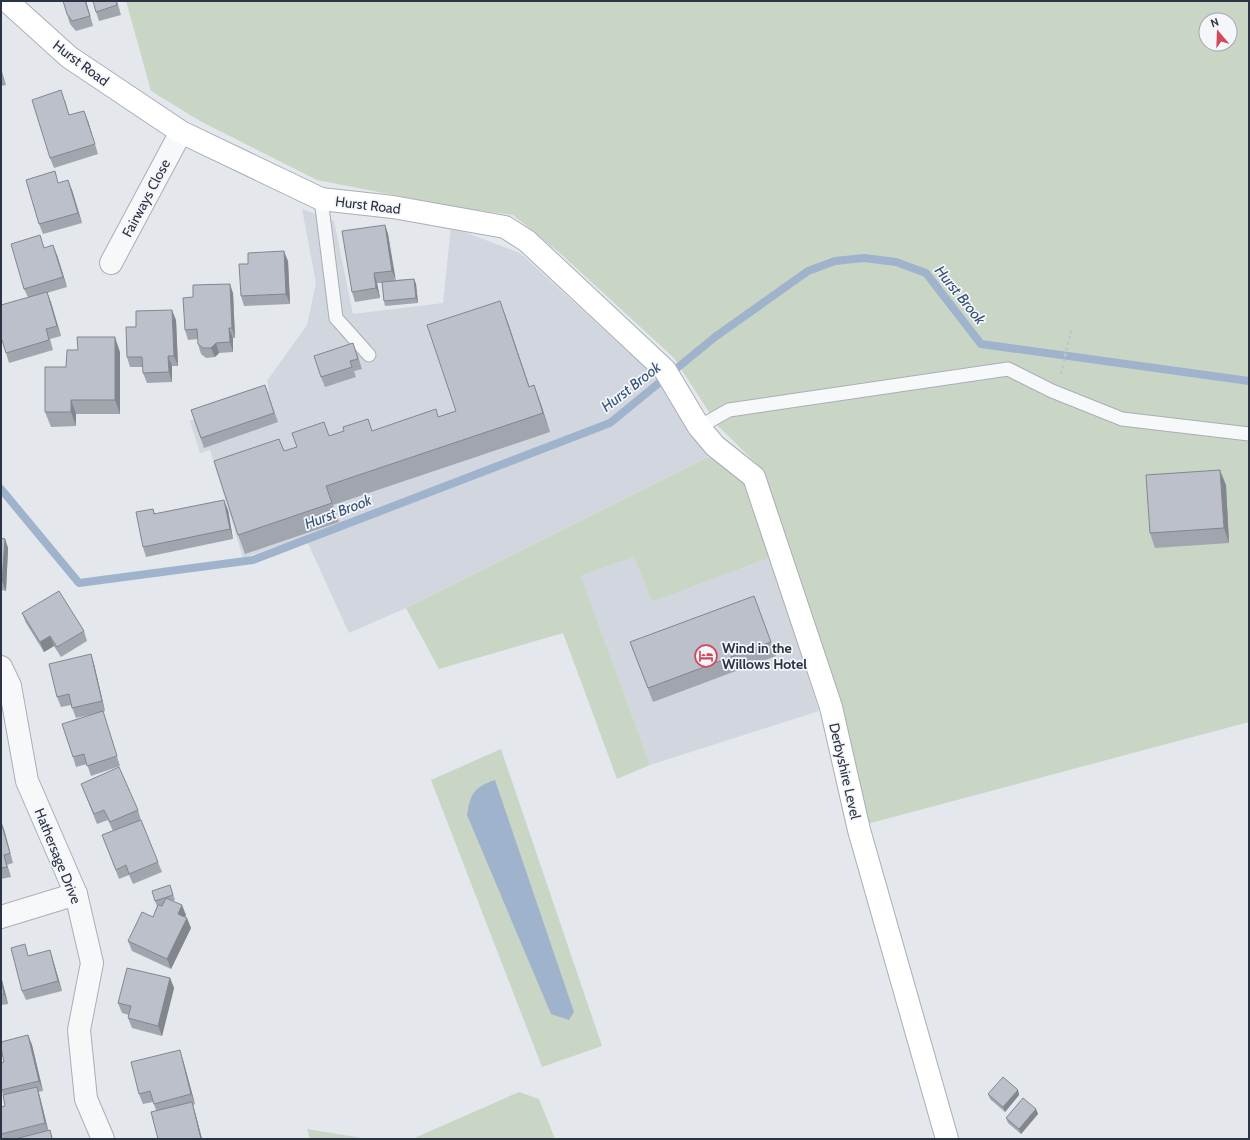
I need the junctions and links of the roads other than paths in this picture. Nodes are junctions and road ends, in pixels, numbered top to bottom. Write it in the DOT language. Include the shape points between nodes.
graph roads {
  1 [pos="7,1"];
  2 [pos="181,132"];
  3 [pos="321,199"];
  4 [pos="111,263"];
  5 [pos="369,355"];
  6 [pos="694,418"];
  7 [pos="1249,434"];
  8 [pos="1,667"];
  9 [pos="76,894"];
  10 [pos="1,917"];
  11 [pos="103,1139"];
  12 [pos="947,1139"];
  1 -- 2 [label="street, Hurst Road" via="69,57"];
  2 -- 3 [label="street, Hurst Road"];
  2 -- 4 [label="street, Fairways Close"];
  3 -- 5 [label="lane" via="336,318"];
  3 -- 6 [label="street, Hurst Road" via="393,207 505,227 527,241 665,370"];
  6 -- 7 [label="lane" via="729,410 1008,369 1052,391 1122,419"];
  6 -- 12 [label="street, Derbyshire Level" via="715,446 754,477 831,707 859,830"];
  8 -- 9 [label="street, Hathersage Drive" via="10,686 27,781"];
  9 -- 10 [label="street"];
  9 -- 11 [label="street, Hathersage Drive" via="92,963 79,1030 86,1100"];
}
